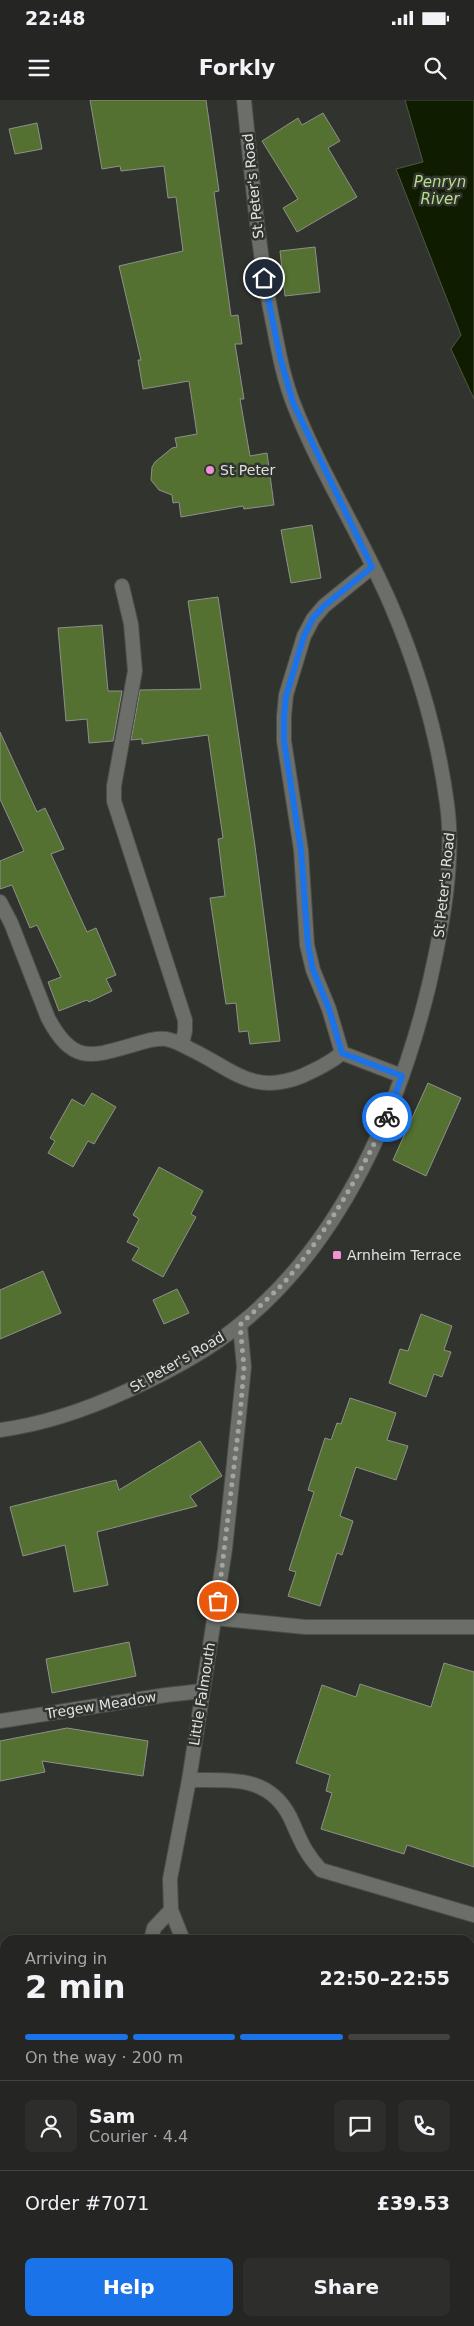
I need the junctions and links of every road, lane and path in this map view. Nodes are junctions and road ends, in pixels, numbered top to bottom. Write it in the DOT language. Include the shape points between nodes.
graph roads {
  1 [pos="244,100"];
  2 [pos="372,567"];
  3 [pos="122,586"];
  4 [pos="0,902"];
  5 [pos="182,1044"];
  6 [pos="342,1053"];
  7 [pos="402,1076"];
  8 [pos="240,1325"];
  9 [pos="0,1430"];
  10 [pos="215,1618"];
  11 [pos="474,1627"];
  12 [pos="202,1692"];
  13 [pos="0,1721"];
  14 [pos="189,1780"];
  15 [pos="171,1910"];
  16 [pos="474,1915"];
  17 [pos="152,1935"];
  18 [pos="181,1935"];
  1 -- 2 [label="street, St Peter's Road" via="262,261 286,380 305,432"];
  2 -- 6 [label="street" via="313,618 304,636 286,696 284,716 284,741 301,850 308,945 313,970"];
  2 -- 7 [label="street, St Peter's Road" via="405,638 425,702 450,826 439,942"];
  3 -- 5 [label="street" via="131,624 135,671 114,801 185,1020"];
  4 -- 5 [label="street" via="48,1018 64,1043 86,1055 154,1039"];
  5 -- 6 [label="street" via="243,1078 270,1084 288,1081 320,1068"];
  6 -- 7 [label="street"];
  7 -- 8 [label="street, St Peter's Road" via="392,1106 360,1174 335,1213 287,1278"];
  8 -- 9 [label="street, St Peter's Road" via="184,1362 112,1398 42,1422"];
  8 -- 10 [label="street, Little Falmouth" via="244,1367 240,1416"];
  10 -- 11 [label="street" via="305,1627"];
  10 -- 12 [label="street, Little Falmouth"];
  12 -- 13 [label="street, Tregew Meadow"];
  12 -- 14 [label="street, Little Falmouth"];
  14 -- 15 [label="street, Little Falmouth" via="170,1879"];
  14 -- 16 [label="street" via="245,1781 263,1787 277,1799 307,1856 321,1870"];
  15 -- 17 [label="street" via="154,1928"];
  15 -- 18 [label="street, Little Falmouth"];
}
